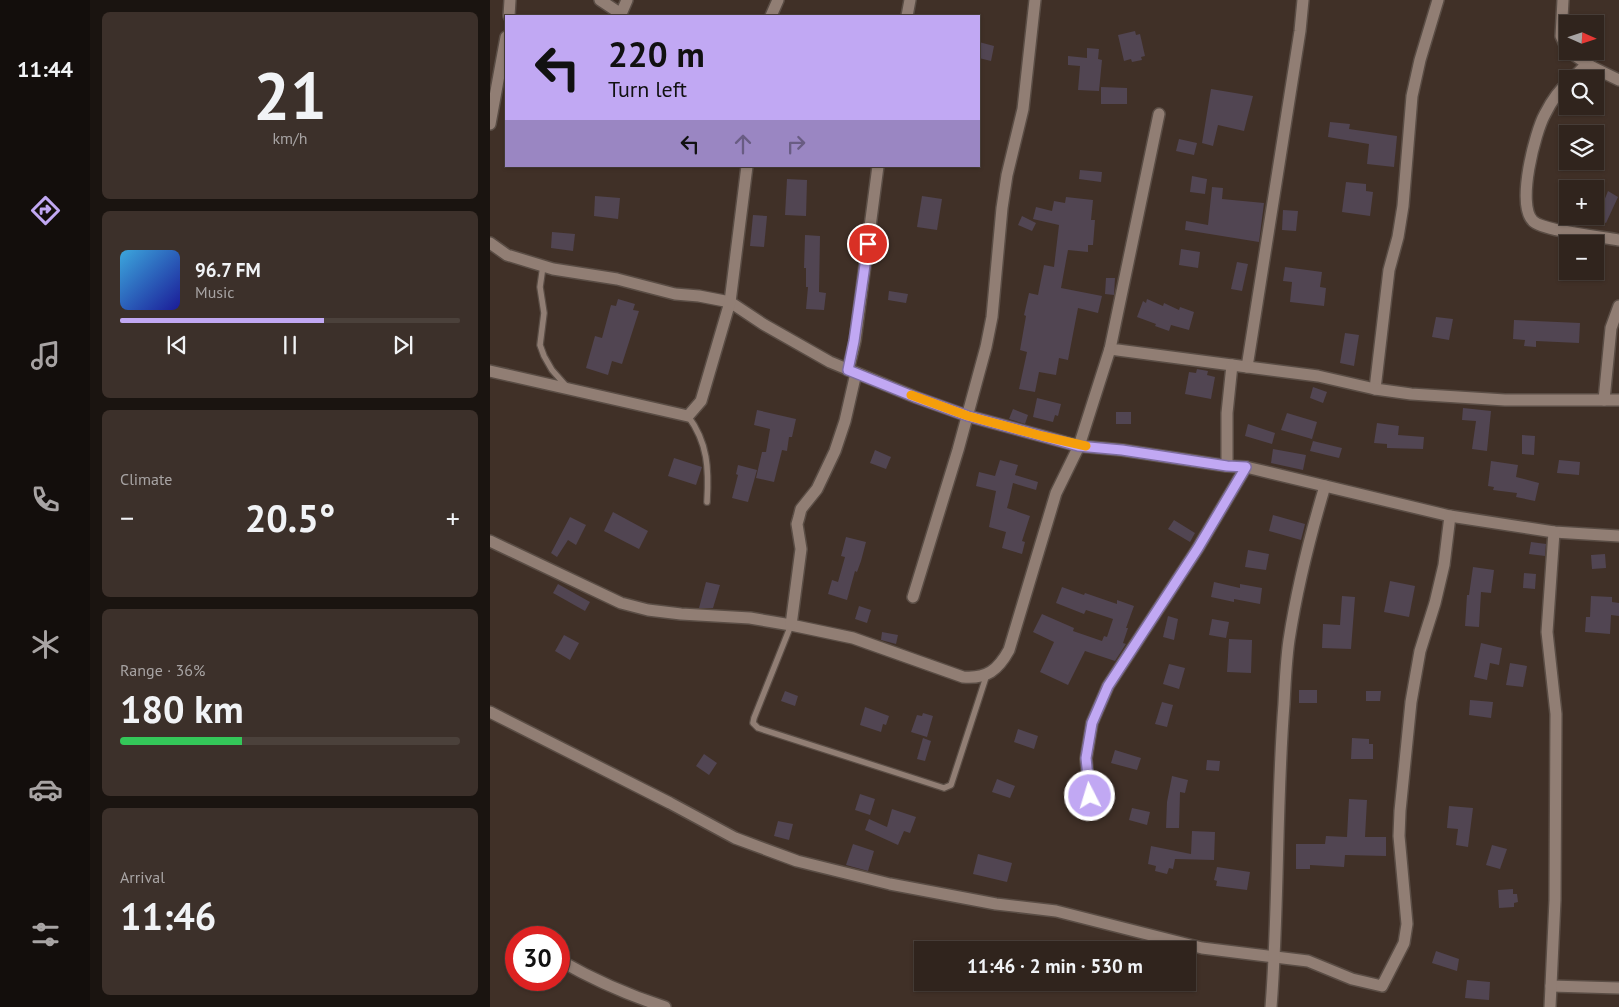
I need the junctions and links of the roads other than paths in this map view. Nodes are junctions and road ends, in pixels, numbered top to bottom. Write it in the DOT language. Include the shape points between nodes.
graph roads {
  1 [pos="510,0"];
  2 [pos="600,0"];
  3 [pos="628,0"];
  4 [pos="778,0"];
  5 [pos="910,0"];
  6 [pos="1035,0"];
  7 [pos="1303,0"];
  8 [pos="1438,0"];
  9 [pos="1563,0"];
  10 [pos="509,15"];
  11 [pos="623,15"];
  12 [pos="771,15"];
  13 [pos="907,15"];
  14 [pos="1562,15"];
  15 [pos="505,42"];
  16 [pos="1582,60"];
  17 [pos="1592,67"];
  18 [pos="1581,70"];
  19 [pos="1619,80"];
  20 [pos="1559,90"];
  21 [pos="1159,114"];
  22 [pos="490,124"];
  23 [pos="746,167"];
  24 [pos="878,167"];
  25 [pos="1619,240"];
  26 [pos="490,243"];
  27 [pos="543,266"];
  28 [pos="730,302"];
  29 [pos="1619,306"];
  30 [pos="1110,349"];
  31 [pos="1232,365"];
  32 [pos="1247,367"];
  33 [pos="852,371"];
  34 [pos="490,372"];
  35 [pos="569,389"];
  36 [pos="1375,389"];
  37 [pos="1604,400"];
  38 [pos="1619,400"];
  39 [pos="688,416"];
  40 [pos="968,416"];
  41 [pos="1078,446"];
  42 [pos="1227,466"];
  43 [pos="1246,467"];
  44 [pos="1325,486"];
  45 [pos="707,502"];
  46 [pos="1450,516"];
  47 [pos="1554,532"];
  48 [pos="1619,536"];
  49 [pos="490,541"];
  50 [pos="913,597"];
  51 [pos="790,625"];
  52 [pos="987,674"];
  53 [pos="490,712"];
  54 [pos="1090,796"];
  55 [pos="1276,956"];
  56 [pos="570,966"];
  57 [pos="1551,986"];
  58 [pos="1619,988"];
  59 [pos="665,1007"];
  60 [pos="1271,1007"];
  61 [pos="1550,1007"];
  1 -- 10 [label="street"];
  2 -- 11 [label="street"];
  3 -- 11 [label="street"];
  4 -- 12 [label="street"];
  5 -- 13 [label="street"];
  6 -- 40 [label="street" via="1022,109 1002,208 992,317"];
  7 -- 32 [label="street"];
  8 -- 36 [label="street" via="1412,96 1403,206 1389,270"];
  9 -- 14 [label="street"];
  15 -- 22 [label="street"];
  16 -- 17 [label="street"];
  17 -- 18 [label="street"];
  17 -- 19 [label="street"];
  20 -- 25 [label="street" via="1535,138 1528,175 1527,213 1533,222 1548,228"];
  21 -- 30 [label="street"];
  23 -- 28 [label="street"];
  24 -- 33 [label="street"];
  26 -- 27 [label="street" via="506,255"];
  27 -- 28 [label="street" via="616,279 663,292"];
  27 -- 35 [label="lane" via="540,287 544,312 540,345 552,370"];
  28 -- 33 [label="street" via="830,362"];
  28 -- 39 [label="street" via="701,401"];
  29 -- 37 [label="street" via="1611,328"];
  30 -- 31 [label="street"];
  30 -- 41 [label="street"];
  31 -- 32 [label="street"];
  31 -- 42 [label="street" via="1227,413"];
  32 -- 36 [label="street" via="1318,376"];
  33 -- 40 [label="street"];
  33 -- 51 [label="street" via="845,420 835,451 799,517 801,549"];
  34 -- 35 [label="street"];
  35 -- 39 [label="street"];
  36 -- 37 [label="street" via="1505,400"];
  37 -- 38 [label="street"];
  39 -- 45 [label="lane" via="699,430 706,452"];
  40 -- 41 [label="street"];
  40 -- 50 [label="street"];
  41 -- 42 [label="street"];
  41 -- 52 [label="street" via="1056,493 1009,650 1002,663"];
  42 -- 43 [label="street"];
  43 -- 44 [label="street"];
  43 -- 54 [label="street" via="1198,548 1108,686 1092,723 1086,758"];
  44 -- 46 [label="street"];
  44 -- 55 [label="street" via="1300,579 1289,642 1278,783"];
  46 -- 47 [label="street"];
  46 -- 55 [label="street" via="1444,565 1420,651 1411,702 1399,836 1407,924 1404,943 1382,986 1352,979 1308,961"];
  47 -- 48 [label="street"];
  47 -- 57 [label="street" via="1547,606 1556,714"];
  49 -- 51 [label="street" via="621,603 648,610 750,618"];
  51 -- 52 [label="street" via="853,638 963,677"];
  51 -- 52 [label="lane" via="753,723 758,728 944,788 951,785"];
  53 -- 55 [label="street" via="736,838 797,862 890,884 996,904 1056,911 1202,948"];
  55 -- 60 [label="street"];
  56 -- 59 [label="street"];
  57 -- 58 [label="street"];
  57 -- 61 [label="street"];
}
